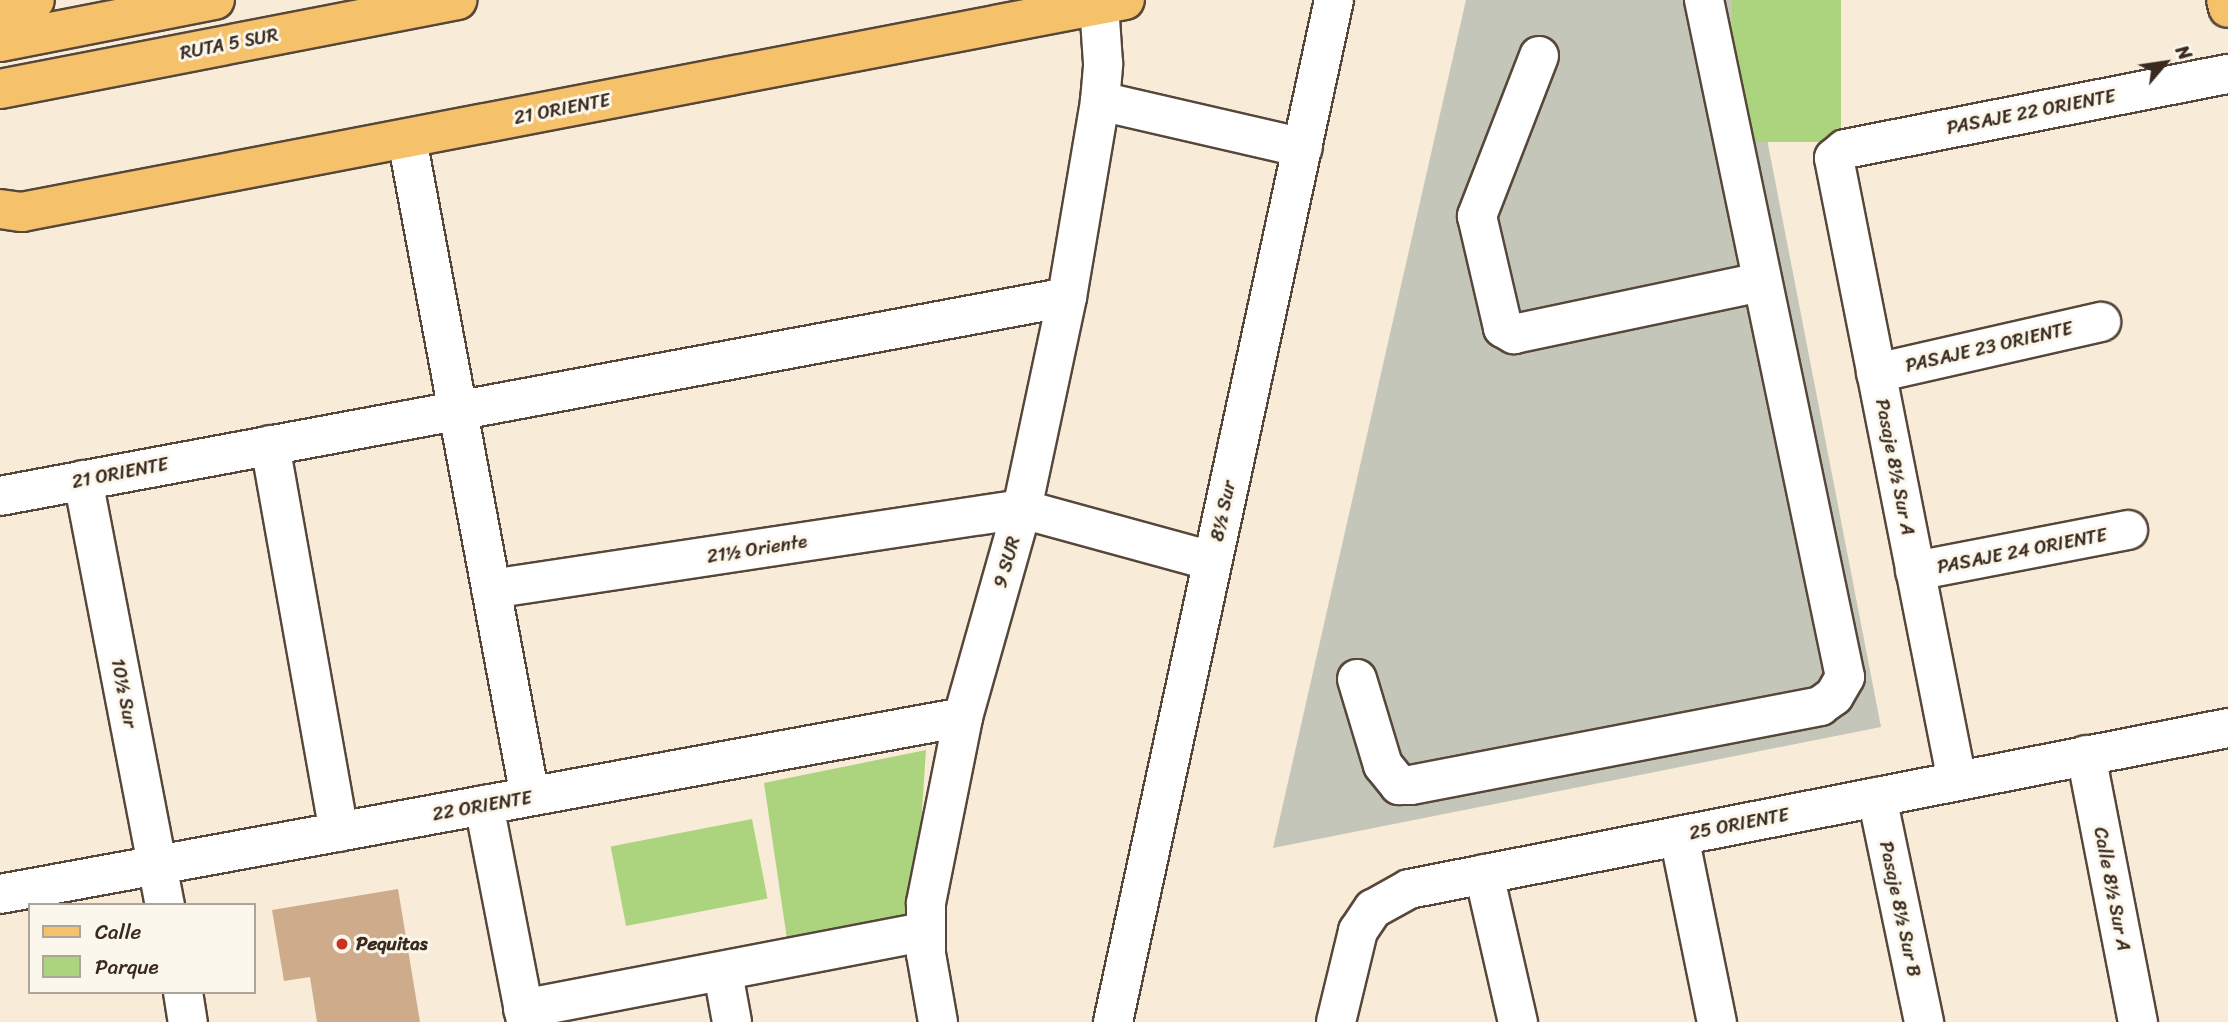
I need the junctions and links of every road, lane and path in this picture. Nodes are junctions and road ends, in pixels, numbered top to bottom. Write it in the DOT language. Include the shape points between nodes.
graph roads {
  1 [pos="35,0"];
  2 [pos="215,0"];
  3 [pos="457,0"];
  4 [pos="1334,0"];
  5 [pos="1704,0"];
  6 [pos="2226,0"];
  7 [pos="1112,2"];
  8 [pos="2228,8"];
  9 [pos="0,18"];
  10 [pos="0,42"];
  11 [pos="1539,56"];
  12 [pos="2228,74"];
  13 [pos="0,89"];
  14 [pos="1100,101"];
  15 [pos="407,139"];
  16 [pos="1303,148"];
  17 [pos="1836,154"];
  18 [pos="7,212"];
  19 [pos="1761,282"];
  20 [pos="1066,297"];
  21 [pos="2101,322"];
  22 [pos="1877,373"];
  23 [pos="457,409"];
  24 [pos="270,445"];
  25 [pos="83,480"];
  26 [pos="0,496"];
  27 [pos="1022,509"];
  28 [pos="2128,530"];
  29 [pos="1212,561"];
  30 [pos="1915,571"];
  31 [pos="491,589"];
  32 [pos="1357,679"];
  33 [pos="963,717"];
  34 [pos="2228,728"];
  35 [pos="2086,755"];
  36 [pos="1957,781"];
  37 [pos="530,797"];
  38 [pos="1877,797"];
  39 [pos="484,805"];
  40 [pos="339,832"];
  41 [pos="1679,835"];
  42 [pos="158,866"];
  43 [pos="1484,874"];
  44 [pos="0,894"];
  45 [pos="165,903"];
  46 [pos="924,932"];
  47 [pos="723,973"];
  48 [pos="183,994"];
  49 [pos="524,1015"];
  50 [pos="188,1022"];
  51 [pos="732,1022"];
  52 [pos="938,1022"];
  53 [pos="1113,1022"];
  54 [pos="1336,1022"];
  55 [pos="1518,1022"];
  56 [pos="1717,1022"];
  57 [pos="1924,1022"];
  58 [pos="2137,1022"];
  1 -- 9 [label="main road"];
  2 -- 10 [label="main road"];
  3 -- 13 [label="main road, RUTA 5 SUR"];
  4 -- 16 [label="street, 8½ Sur"];
  5 -- 19 [label="street"];
  6 -- 8 [label="main road"];
  7 -- 14 [label="street, 9 SUR"];
  7 -- 15 [label="main road, 21 ORIENTE"];
  11 -- 19 [label="street" via="1477,216 1503,328 1514,334"];
  12 -- 17 [label="street, PASAJE 22 ORIENTE"];
  14 -- 16 [label="street"];
  14 -- 20 [label="street, 9 SUR"];
  15 -- 18 [label="main road, 21 ORIENTE"];
  15 -- 23 [label="street"];
  16 -- 29 [label="street, 8½ Sur"];
  17 -- 22 [label="street, Pasaje 8½ Sur A"];
  19 -- 32 [label="street" via="1841,651 1845,677 1834,696 1820,706 1399,785 1383,765"];
  20 -- 23 [label="street, 21 ORIENTE"];
  20 -- 27 [label="street, 9 SUR"];
  21 -- 22 [label="street, PASAJE 23 ORIENTE"];
  22 -- 30 [label="street, Pasaje 8½ Sur A"];
  23 -- 24 [label="street, 21 ORIENTE"];
  23 -- 31 [label="street"];
  24 -- 25 [label="street, 21 ORIENTE"];
  24 -- 40 [label="street"];
  25 -- 26 [label="street, 21 ORIENTE"];
  25 -- 42 [label="street, 10½ Sur"];
  27 -- 29 [label="street"];
  27 -- 31 [label="street, 21½ Oriente"];
  27 -- 33 [label="street, 9 SUR"];
  28 -- 30 [label="street, PASAJE 24 ORIENTE"];
  29 -- 53 [label="street, 8½ Sur"];
  30 -- 36 [label="street, Pasaje 8½ Sur A"];
  31 -- 37 [label="street"];
  33 -- 37 [label="street, 22 ORIENTE"];
  33 -- 46 [label="street, 9 SUR" via="930,877"];
  34 -- 35 [label="street, 25 ORIENTE"];
  35 -- 36 [label="street, 25 ORIENTE"];
  35 -- 58 [label="street, Calle 8½ Sur A"];
  36 -- 38 [label="street, 25 ORIENTE"];
  37 -- 39 [label="street, 22 ORIENTE"];
  38 -- 41 [label="street, 25 ORIENTE"];
  38 -- 57 [label="street, Pasaje 8½ Sur B"];
  39 -- 40 [label="street, 22 ORIENTE"];
  39 -- 49 [label="street"];
  40 -- 42 [label="street, 22 ORIENTE"];
  41 -- 43 [label="street, 25 ORIENTE"];
  41 -- 56 [label="street"];
  42 -- 44 [label="street, 22 ORIENTE"];
  42 -- 45 [label="street, 10½ Sur"];
  43 -- 54 [label="street, 25 ORIENTE" via="1409,889 1373,909 1354,944"];
  43 -- 55 [label="street"];
  46 -- 47 [label="street"];
  46 -- 52 [label="street, 9 SUR"];
  47 -- 49 [label="street"];
  47 -- 51 [label="street"];
  48 -- 50 [label="street"];
}
